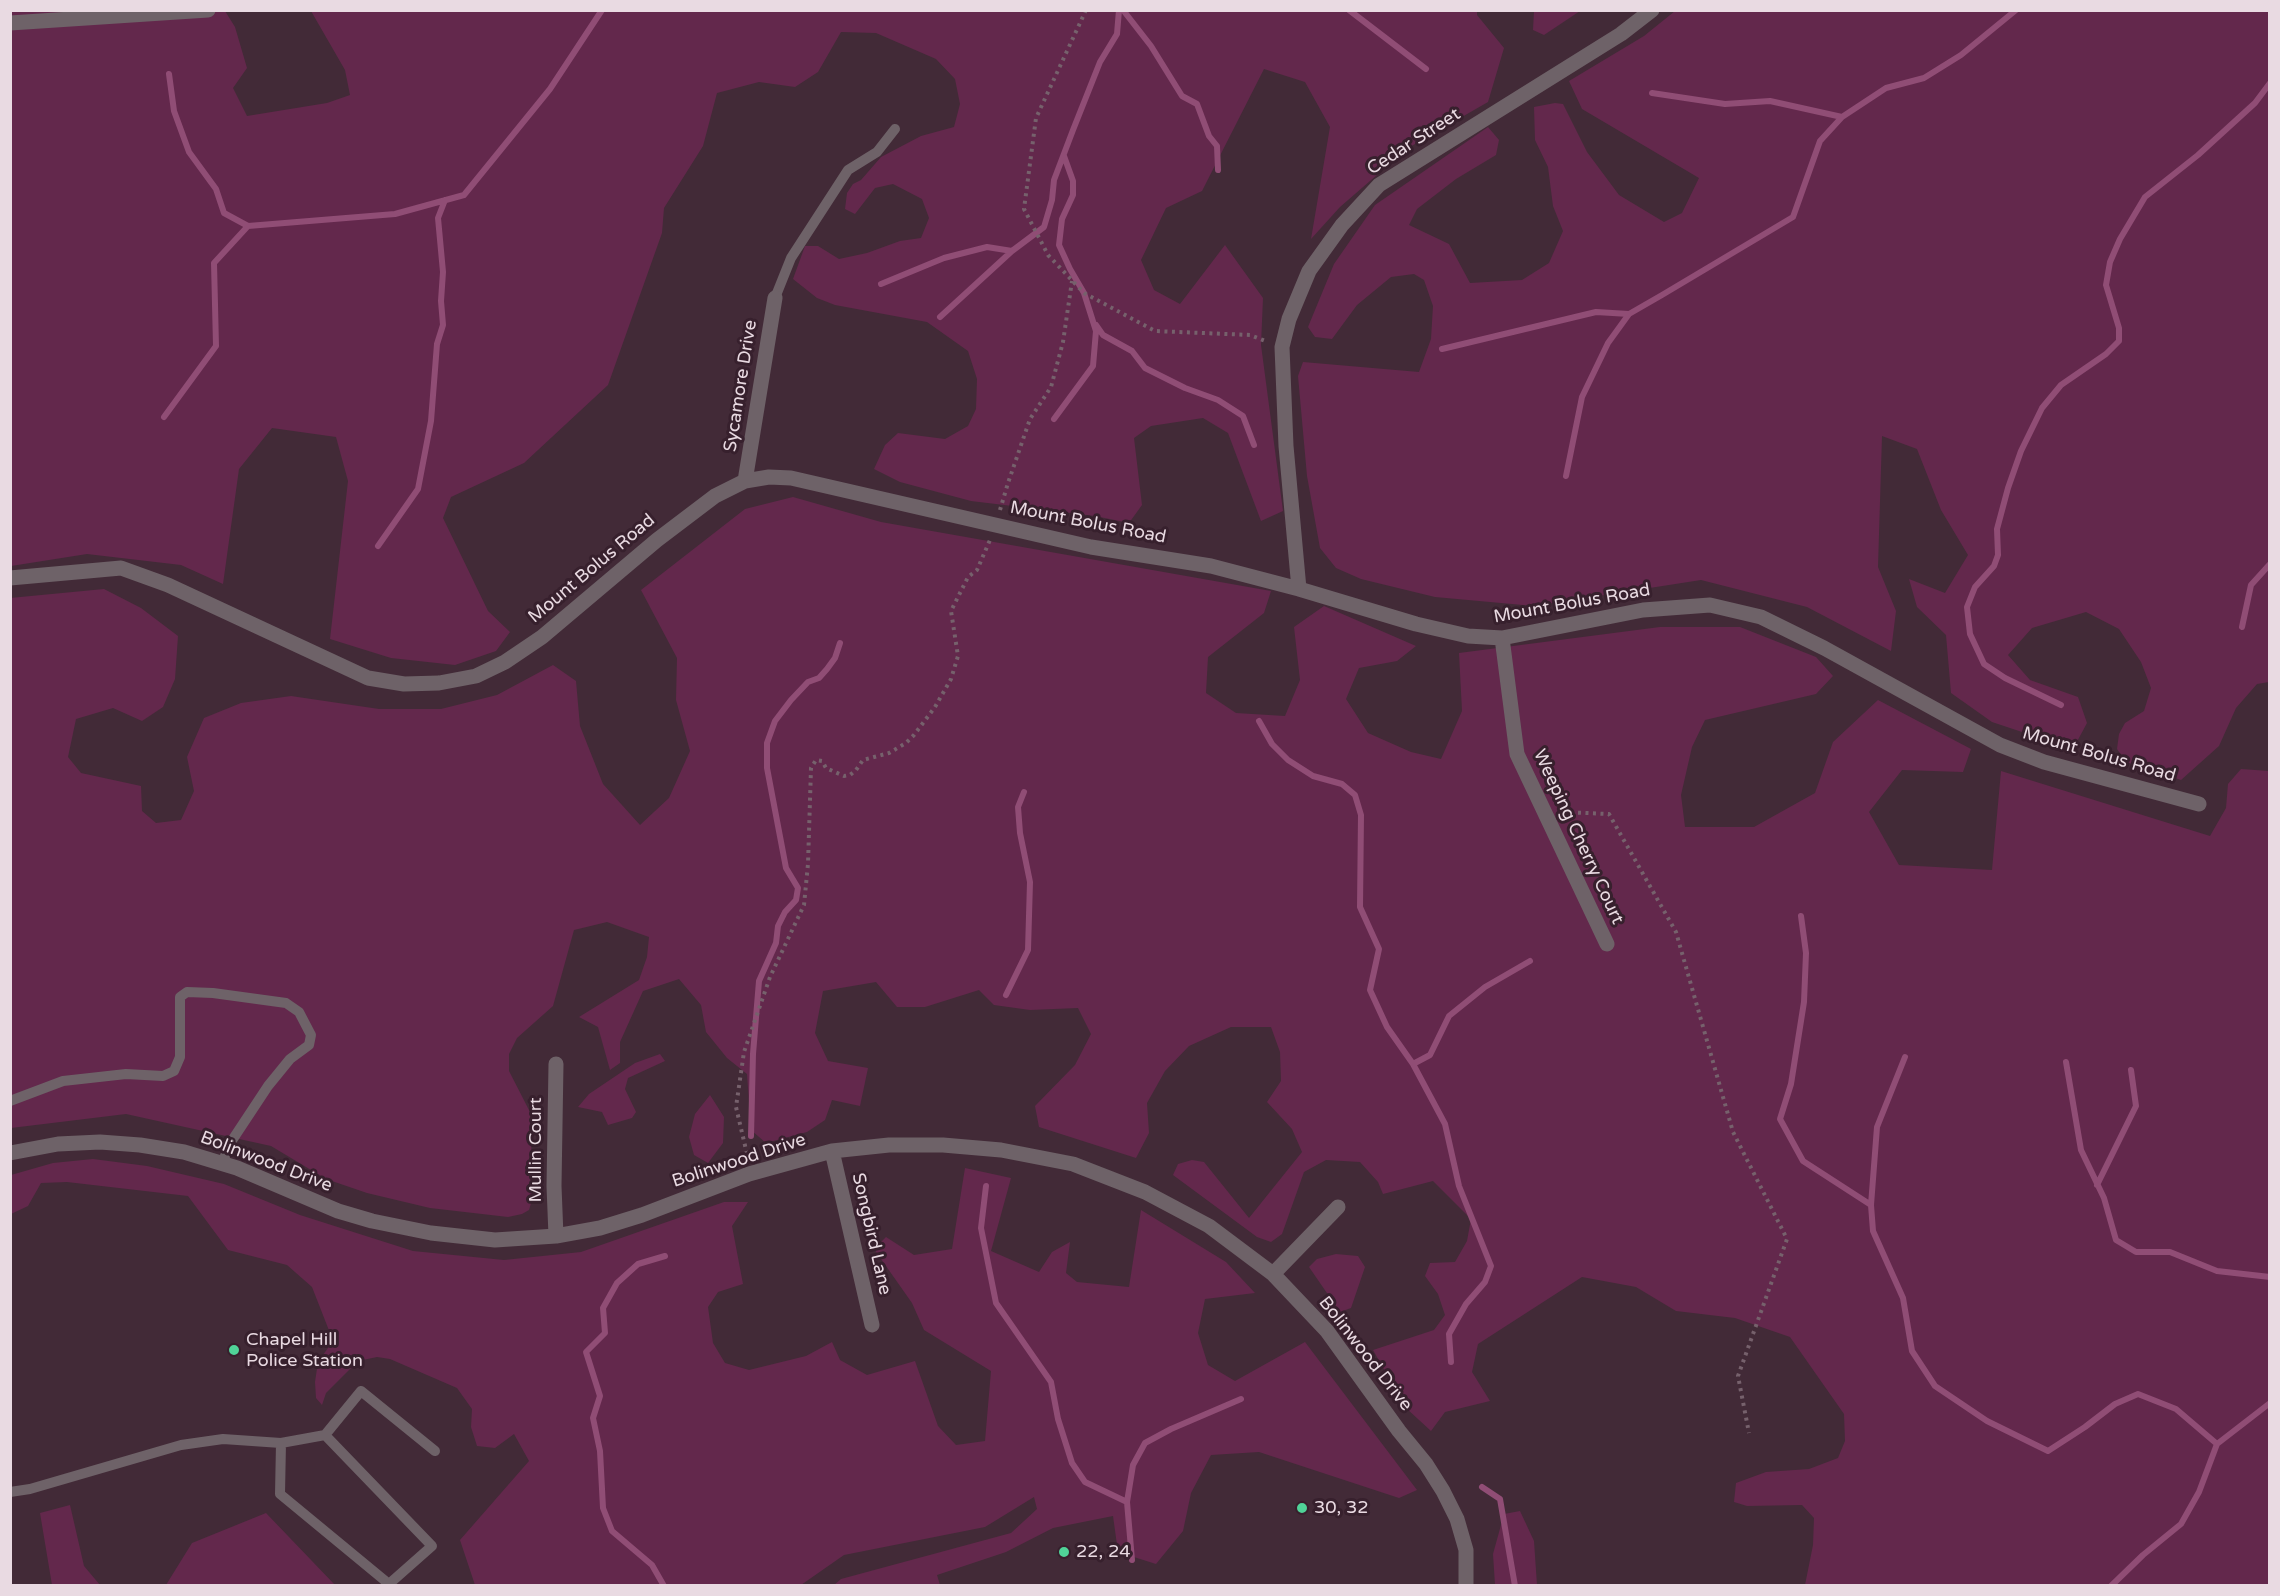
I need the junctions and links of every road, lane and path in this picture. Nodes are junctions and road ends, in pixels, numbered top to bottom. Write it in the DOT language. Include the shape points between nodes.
graph roads {
  1 [pos="208,10"];
  2 [pos="1086,10"];
  3 [pos="1652,10"];
  4 [pos="10,23"];
  5 [pos="895,129"];
  6 [pos="1072,281"];
  7 [pos="775,298"];
  8 [pos="1282,347"];
  9 [pos="745,481"];
  10 [pos="996,525"];
  11 [pos="10,578"];
  12 [pos="1299,589"];
  13 [pos="1502,638"];
  14 [pos="2199,804"];
  15 [pos="1544,812"];
  16 [pos="1607,945"];
  17 [pos="556,1064"];
  18 [pos="10,1101"];
  19 [pos="832,1151"];
  20 [pos="10,1154"];
  21 [pos="747,1154"];
  22 [pos="222,1163"];
  23 [pos="1338,1207"];
  24 [pos="556,1236"];
  25 [pos="1273,1274"];
  26 [pos="872,1325"];
  27 [pos="1749,1432"];
  28 [pos="325,1435"];
  29 [pos="281,1443"];
  30 [pos="435,1451"];
  31 [pos="10,1492"];
  32 [pos="1466,1586"];
  1 -- 4 [label="street"];
  2 -- 6 [label="path" via="1036,118 1024,209 1048,255"];
  3 -- 8 [label="street, Cedar Street" via="1621,34 1380,185 1342,225 1309,271"];
  5 -- 7 [label="lane" via="877,152 848,170 791,258"];
  6 -- 8 [label="path" via="1084,293 1155,331 1250,336"];
  6 -- 10 [label="path" via="1064,342 1051,387 1030,419"];
  7 -- 9 [label="street, Sycamore Drive"];
  8 -- 12 [label="street, Cedar Street" via="1286,447"];
  9 -- 10 [label="street, Mount Bolus Road" via="791,478"];
  9 -- 11 [label="street, Mount Bolus Road" via="688,515 542,638 476,676 440,683 404,684 369,678 168,585 121,568"];
  10 -- 12 [label="street, Mount Bolus Road" via="1091,547 1211,566"];
  10 -- 21 [label="path" via="977,570 968,577 951,611 957,656 951,679 935,707 906,743 889,753 863,760 850,774 844,776 816,760 811,768 804,905 771,977 744,1052 736,1107"];
  12 -- 13 [label="street, Mount Bolus Road" via="1416,624 1468,636"];
  13 -- 14 [label="street, Mount Bolus Road" via="1643,610 1710,605 1761,616 2000,745 2044,762"];
  13 -- 15 [label="street, Weeping Cherry Court" via="1517,754"];
  15 -- 16 [label="street, Weeping Cherry Court"];
  15 -- 27 [label="path" via="1609,814 1676,932 1733,1132 1786,1239 1738,1376"];
  17 -- 24 [label="street, Mullin Court"];
  18 -- 22 [label="lane" via="63,1081 126,1074 163,1076 174,1071 180,1057 180,997 187,992 286,1003 299,1012 311,1035 309,1045 290,1059 268,1086 231,1142"];
  19 -- 24 [label="street, Bolinwood Drive" via="749,1174 642,1215"];
  19 -- 25 [label="street, Bolinwood Drive" via="943,1145 1001,1150 1073,1164 1145,1192 1209,1226"];
  19 -- 26 [label="street, Songbird Lane"];
  20 -- 22 [label="street, Bolinwood Drive" via="58,1144 100,1142 184,1152"];
  22 -- 24 [label="street, Bolinwood Drive" via="372,1221 495,1240"];
  23 -- 25 [label="street"];
  25 -- 32 [label="street, Bolinwood Drive" via="1327,1331 1443,1491 1466,1550"];
  28 -- 29 [label="lane"];
  28 -- 29 [label="lane" via="432,1546 388,1584 280,1494"];
  28 -- 30 [label="lane" via="361,1390"];
  29 -- 31 [label="lane" via="223,1439 181,1445"];
}
